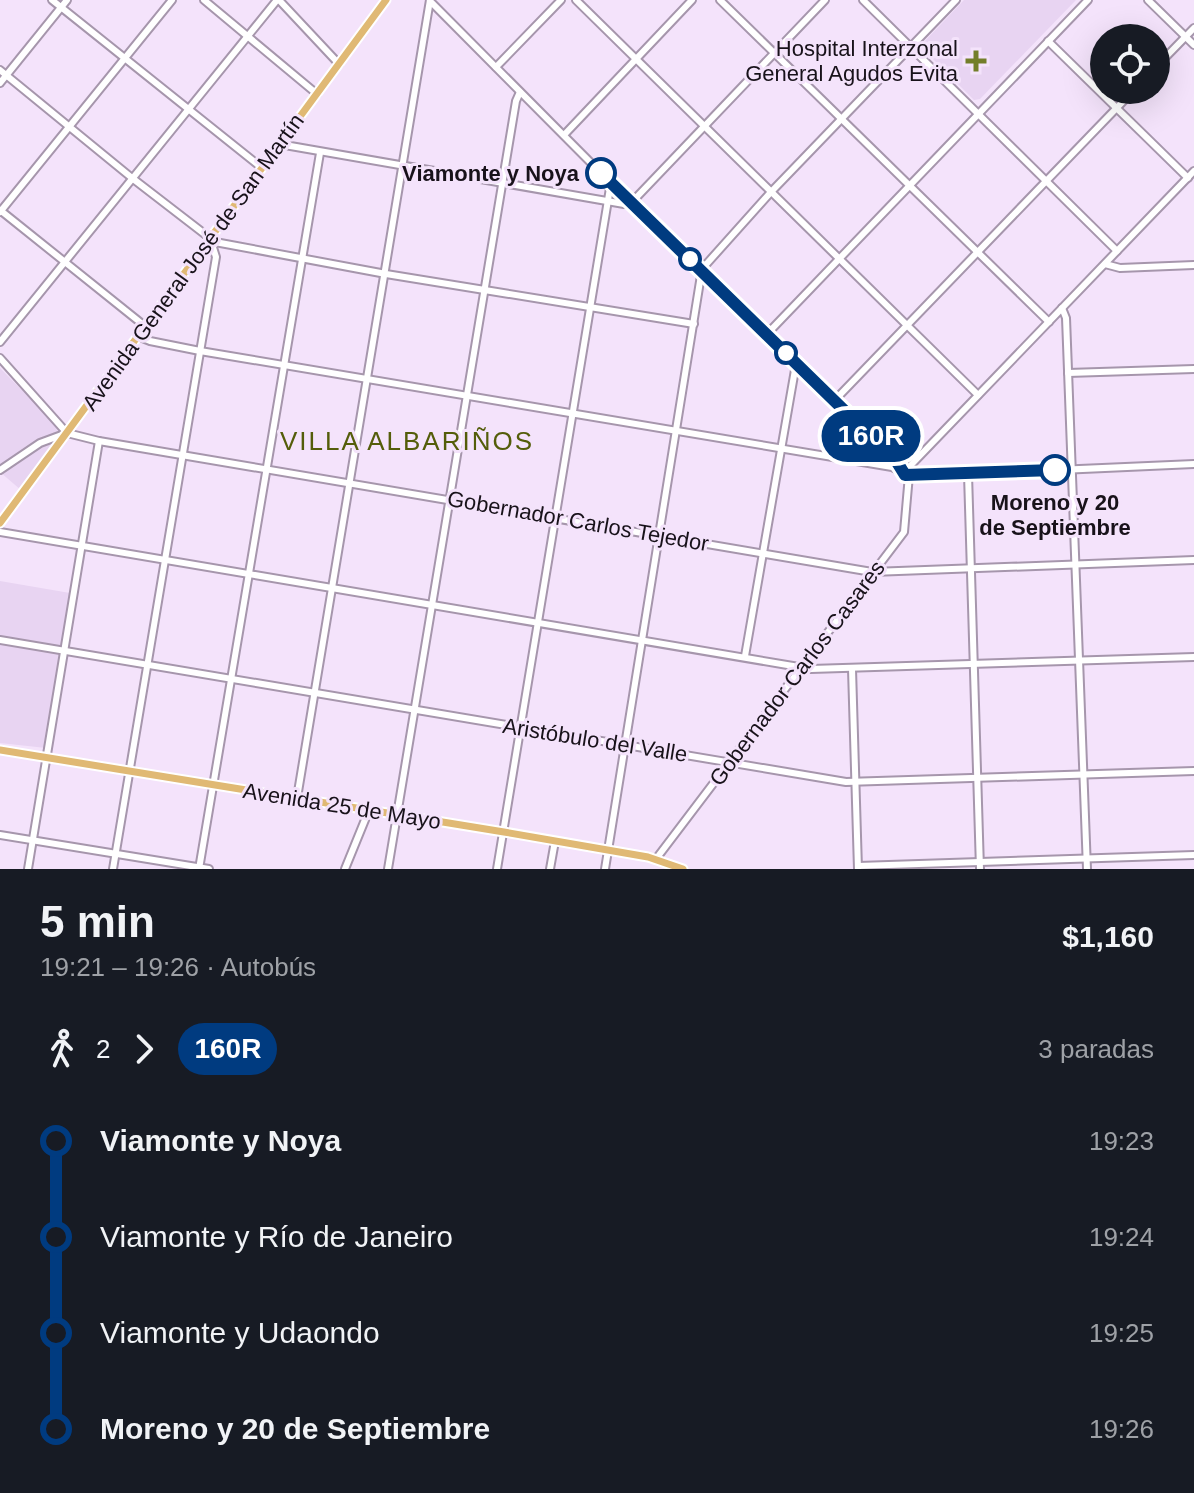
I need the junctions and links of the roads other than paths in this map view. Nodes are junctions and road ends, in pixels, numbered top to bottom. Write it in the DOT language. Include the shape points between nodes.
graph roads {
  1 [pos="52,0"];
  2 [pos="67,0"];
  3 [pos="172,0"];
  4 [pos="204,0"];
  5 [pos="278,0"];
  6 [pos="386,0"];
  7 [pos="429,0"];
  8 [pos="561,0"];
  9 [pos="576,0"];
  10 [pos="692,0"];
  11 [pos="720,0"];
  12 [pos="825,0"];
  13 [pos="863,0"];
  14 [pos="956,0"];
  15 [pos="1088,0"];
  16 [pos="1148,0"];
  17 [pos="61,7"];
  18 [pos="1194,28"];
  19 [pos="248,36"];
  20 [pos="1186,36"];
  21 [pos="1048,41"];
  22 [pos="1194,45"];
  23 [pos="911,47"];
  24 [pos="774,53"];
  25 [pos="1170,53"];
  26 [pos="123,58"];
  27 [pos="636,59"];
  28 [pos="339,64"];
  29 [pos="496,67"];
  30 [pos="3,72"];
  31 [pos="0,83"];
  32 [pos="520,92"];
  33 [pos="317,94"];
  34 [pos="1120,104"];
  35 [pos="1116,108"];
  36 [pos="189,110"];
  37 [pos="978,113"];
  38 [pos="841,118"];
  39 [pos="704,126"];
  40 [pos="69,127"];
  41 [pos="564,135"];
  42 [pos="279,144"];
  43 [pos="320,153"];
  44 [pos="403,167"];
  45 [pos="262,168"];
  46 [pos="1194,171"];
  47 [pos="132,178"];
  48 [pos="1188,178"];
  49 [pos="1047,181"];
  50 [pos="611,182"];
  51 [pos="503,184"];
  52 [pos="909,185"];
  53 [pos="771,192"];
  54 [pos="608,201"];
  55 [pos="632,202"];
  56 [pos="0,211"];
  57 [pos="210,238"];
  58 [pos="978,251"];
  59 [pos="1117,251"];
  60 [pos="839,258"];
  61 [pos="302,259"];
  62 [pos="65,261"];
  63 [pos="1105,264"];
  64 [pos="1194,265"];
  65 [pos="702,269"];
  66 [pos="386,274"];
  67 [pos="486,290"];
  68 [pos="591,308"];
  69 [pos="1062,308"];
  70 [pos="1049,322"];
  71 [pos="694,324"];
  72 [pos="907,325"];
  73 [pos="146,327"];
  74 [pos="767,334"];
  75 [pos="140,337"];
  76 [pos="0,342"];
  77 [pos="200,351"];
  78 [pos="0,358"];
  79 [pos="796,364"];
  80 [pos="284,365"];
  81 [pos="1194,369"];
  82 [pos="1068,373"];
  83 [pos="368,380"];
  84 [pos="978,395"];
  85 [pos="468,396"];
  86 [pos="834,401"];
  87 [pos="572,414"];
  88 [pos="677,431"];
  89 [pos="67,433"];
  90 [pos="99,441"];
  91 [pos="782,447"];
  92 [pos="184,455"];
  93 [pos="1194,464"];
  94 [pos="267,469"];
  95 [pos="1072,469"];
  96 [pos="0,470"];
  97 [pos="907,470"];
  98 [pos="968,474"];
  99 [pos="350,484"];
  100 [pos="450,500"];
  101 [pos="554,517"];
  102 [pos="0,523"];
  103 [pos="0,532"];
  104 [pos="661,535"];
  105 [pos="81,547"];
  106 [pos="765,553"];
  107 [pos="1194,560"];
  108 [pos="167,561"];
  109 [pos="1076,564"];
  110 [pos="971,569"];
  111 [pos="872,572"];
  112 [pos="249,574"];
  113 [pos="333,588"];
  114 [pos="432,606"];
  115 [pos="538,622"];
  116 [pos="643,639"];
  117 [pos="0,640"];
  118 [pos="63,651"];
  119 [pos="745,656"];
  120 [pos="1194,657"];
  121 [pos="1079,661"];
  122 [pos="147,665"];
  123 [pos="975,665"];
  124 [pos="803,667"];
  125 [pos="852,669"];
  126 [pos="232,679"];
  127 [pos="315,693"];
  128 [pos="414,710"];
  129 [pos="520,727"];
  130 [pos="626,745"];
  131 [pos="0,750"];
  132 [pos="46,757"];
  133 [pos="730,762"];
  134 [pos="130,771"];
  135 [pos="1194,771"];
  136 [pos="1084,775"];
  137 [pos="977,778"];
  138 [pos="856,783"];
  139 [pos="213,785"];
  140 [pos="297,798"];
  141 [pos="369,810"];
  142 [pos="397,815"];
  143 [pos="504,832"];
  144 [pos="0,835"];
  145 [pos="32,840"];
  146 [pos="555,841"];
  147 [pos="608,850"];
  148 [pos="115,854"];
  149 [pos="1194,855"];
  150 [pos="656,859"];
  151 [pos="1086,859"];
  152 [pos="980,866"];
  153 [pos="199,868"];
  154 [pos="858,868"];
  155 [pos="28,869"];
  156 [pos="113,869"];
  157 [pos="209,869"];
  158 [pos="345,869"];
  159 [pos="388,869"];
  160 [pos="497,869"];
  161 [pos="550,869"];
  162 [pos="605,869"];
  163 [pos="683,869"];
  164 [pos="1087,869"];
  1 -- 17 [label="street"];
  2 -- 17 [label="street"];
  3 -- 26 [label="street"];
  4 -- 19 [label="street"];
  5 -- 19 [label="street"];
  5 -- 28 [label="street"];
  6 -- 28 [label="main road, Avenida General José de San Martín"];
  7 -- 29 [label="street"];
  7 -- 44 [label="street"];
  8 -- 29 [label="street"];
  9 -- 27 [label="street"];
  10 -- 27 [label="street"];
  11 -- 24 [label="street"];
  12 -- 24 [label="street"];
  13 -- 23 [label="street"];
  14 -- 23 [label="street"];
  15 -- 21 [label="street"];
  16 -- 20 [label="street"];
  17 -- 26 [label="street"];
  17 -- 30 [label="street"];
  18 -- 20 [label="street"];
  19 -- 33 [label="street"];
  19 -- 36 [label="street"];
  20 -- 22 [label="street"];
  20 -- 25 [label="street"];
  21 -- 35 [label="street"];
  21 -- 37 [label="street"];
  23 -- 37 [label="street"];
  23 -- 38 [label="street"];
  24 -- 38 [label="street"];
  24 -- 39 [label="street"];
  26 -- 36 [label="street"];
  26 -- 40 [label="street"];
  27 -- 39 [label="street"];
  27 -- 41 [label="street"];
  28 -- 33 [label="main road, Avenida General José de San Martín"];
  29 -- 32 [label="street"];
  30 -- 31 [label="street"];
  30 -- 40 [label="street"];
  32 -- 41 [label="street"];
  32 -- 51 [label="street"];
  33 -- 42 [label="main road, Avenida General José de San Martín"];
  34 -- 35 [label="street"];
  35 -- 48 [label="street"];
  35 -- 49 [label="street"];
  36 -- 45 [label="street"];
  36 -- 47 [label="street"];
  37 -- 49 [label="street"];
  37 -- 52 [label="street"];
  38 -- 52 [label="street"];
  38 -- 53 [label="street"];
  39 -- 53 [label="street"];
  39 -- 55 [label="street"];
  40 -- 47 [label="street"];
  40 -- 56 [label="street"];
  41 -- 50 [label="street"];
  42 -- 43 [label="street"];
  42 -- 45 [label="main road, Avenida General José de San Martín"];
  43 -- 44 [label="street"];
  43 -- 61 [label="street"];
  44 -- 51 [label="street"];
  44 -- 66 [label="street"];
  45 -- 57 [label="main road, Avenida General José de San Martín"];
  46 -- 48 [label="street"];
  47 -- 57 [label="street"];
  47 -- 62 [label="street"];
  48 -- 59 [label="street"];
  49 -- 58 [label="street"];
  49 -- 59 [label="street"];
  50 -- 54 [label="street"];
  50 -- 55 [label="street"];
  51 -- 54 [label="street"];
  51 -- 67 [label="street"];
  52 -- 58 [label="street"];
  52 -- 60 [label="street"];
  53 -- 60 [label="street"];
  53 -- 65 [label="street"];
  54 -- 55 [label="street"];
  54 -- 68 [label="street"];
  55 -- 65 [label="street"];
  56 -- 62 [label="street"];
  57 -- 61 [label="street"];
  57 -- 73 [label="main road, Avenida General José de San Martín"];
  57 -- 77 [label="street" via="216,257"];
  58 -- 70 [label="street"];
  58 -- 72 [label="street"];
  59 -- 63 [label="street"];
  60 -- 72 [label="street"];
  60 -- 74 [label="street"];
  61 -- 66 [label="street"];
  61 -- 80 [label="street"];
  62 -- 73 [label="street"];
  62 -- 76 [label="street"];
  63 -- 64 [label="street"];
  63 -- 69 [label="street"];
  65 -- 71 [label="street"];
  65 -- 74 [label="street"];
  66 -- 67 [label="street"];
  66 -- 83 [label="street"];
  67 -- 68 [label="street"];
  67 -- 85 [label="street"];
  68 -- 71 [label="street"];
  68 -- 87 [label="street"];
  69 -- 70 [label="street"];
  69 -- 82 [label="street"];
  70 -- 84 [label="street"];
  71 -- 88 [label="street"];
  72 -- 84 [label="street"];
  72 -- 86 [label="street"];
  73 -- 75 [label="main road, Avenida General José de San Martín"];
  74 -- 79 [label="street"];
  75 -- 77 [label="street"];
  75 -- 89 [label="main road, Avenida General José de San Martín"];
  77 -- 80 [label="street"];
  77 -- 92 [label="street"];
  78 -- 89 [label="street"];
  79 -- 86 [label="street"];
  79 -- 91 [label="street"];
  80 -- 83 [label="street"];
  80 -- 94 [label="street"];
  81 -- 82 [label="street"];
  82 -- 95 [label="street"];
  83 -- 85 [label="street"];
  83 -- 99 [label="street"];
  84 -- 97 [label="street"];
  85 -- 87 [label="street"];
  85 -- 100 [label="street"];
  86 -- 97 [label="street"];
  87 -- 88 [label="street"];
  87 -- 101 [label="street"];
  88 -- 91 [label="street"];
  88 -- 104 [label="street"];
  89 -- 90 [label="street, Gobernador Carlos Tejedor"];
  89 -- 96 [label="street" via="40,443"];
  89 -- 102 [label="main road, Avenida General José de San Martín"];
  90 -- 92 [label="street, Gobernador Carlos Tejedor"];
  90 -- 105 [label="street"];
  91 -- 97 [label="street"];
  91 -- 106 [label="street"];
  92 -- 94 [label="street, Gobernador Carlos Tejedor"];
  92 -- 108 [label="street"];
  93 -- 95 [label="street"];
  94 -- 99 [label="street, Gobernador Carlos Tejedor"];
  94 -- 112 [label="street"];
  95 -- 98 [label="street"];
  95 -- 109 [label="street"];
  97 -- 98 [label="street"];
  97 -- 111 [label="street, Gobernador Carlos Casares" via="906,526"];
  98 -- 110 [label="street"];
  99 -- 100 [label="street, Gobernador Carlos Tejedor"];
  99 -- 113 [label="street"];
  100 -- 101 [label="street, Gobernador Carlos Tejedor"];
  100 -- 114 [label="street"];
  101 -- 104 [label="street, Gobernador Carlos Tejedor"];
  101 -- 115 [label="street"];
  103 -- 105 [label="street"];
  104 -- 106 [label="street, Gobernador Carlos Tejedor"];
  104 -- 116 [label="street"];
  105 -- 108 [label="street"];
  105 -- 118 [label="street"];
  106 -- 111 [label="street, Gobernador Carlos Tejedor"];
  106 -- 119 [label="street"];
  107 -- 109 [label="street, Gobernador Carlos Tejedor"];
  108 -- 112 [label="street"];
  108 -- 122 [label="street"];
  109 -- 110 [label="street, Gobernador Carlos Tejedor"];
  109 -- 121 [label="street"];
  110 -- 111 [label="street, Gobernador Carlos Tejedor"];
  110 -- 123 [label="street"];
  111 -- 124 [label="street, Gobernador Carlos Casares"];
  112 -- 113 [label="street"];
  112 -- 126 [label="street"];
  113 -- 114 [label="street"];
  113 -- 127 [label="street"];
  114 -- 115 [label="street"];
  114 -- 128 [label="street"];
  115 -- 116 [label="street"];
  115 -- 129 [label="street"];
  116 -- 119 [label="street"];
  116 -- 130 [label="street"];
  117 -- 118 [label="street, Aristóbulo del Valle"];
  118 -- 122 [label="street, Aristóbulo del Valle"];
  118 -- 132 [label="street"];
  119 -- 124 [label="street"];
  120 -- 121 [label="street"];
  121 -- 123 [label="street"];
  121 -- 136 [label="street"];
  122 -- 126 [label="street, Aristóbulo del Valle"];
  122 -- 134 [label="street"];
  123 -- 125 [label="street"];
  123 -- 137 [label="street"];
  124 -- 125 [label="street"];
  124 -- 133 [label="street, Gobernador Carlos Casares"];
  125 -- 138 [label="street"];
  126 -- 127 [label="street, Aristóbulo del Valle"];
  126 -- 139 [label="street"];
  127 -- 128 [label="street, Aristóbulo del Valle"];
  127 -- 140 [label="street"];
  128 -- 129 [label="street, Aristóbulo del Valle"];
  128 -- 142 [label="street"];
  129 -- 130 [label="street, Aristóbulo del Valle"];
  129 -- 143 [label="street"];
  130 -- 133 [label="street, Aristóbulo del Valle"];
  130 -- 147 [label="street"];
  131 -- 132 [label="main road, Avenida 25 de Mayo"];
  132 -- 134 [label="main road, Avenida 25 de Mayo"];
  132 -- 145 [label="street"];
  133 -- 138 [label="street, Aristóbulo del Valle"];
  133 -- 150 [label="street, Gobernador Carlos Casares"];
  134 -- 139 [label="main road, Avenida 25 de Mayo"];
  134 -- 148 [label="street"];
  135 -- 136 [label="street, Aristóbulo del Valle"];
  136 -- 137 [label="street, Aristóbulo del Valle"];
  136 -- 151 [label="street"];
  137 -- 138 [label="street, Aristóbulo del Valle"];
  137 -- 152 [label="street"];
  138 -- 154 [label="street"];
  139 -- 140 [label="main road, Avenida 25 de Mayo"];
  139 -- 153 [label="street"];
  140 -- 141 [label="main road, Avenida 25 de Mayo"];
  141 -- 142 [label="main road, Avenida 25 de Mayo"];
  141 -- 158 [label="street"];
  142 -- 143 [label="main road, Avenida 25 de Mayo"];
  142 -- 159 [label="street"];
  143 -- 146 [label="main road, Avenida 25 de Mayo"];
  143 -- 160 [label="street"];
  144 -- 145 [label="street"];
  145 -- 148 [label="street"];
  145 -- 155 [label="street"];
  146 -- 147 [label="main road, Avenida 25 de Mayo"];
  146 -- 161 [label="street"];
  147 -- 150 [label="main road, Avenida 25 de Mayo"];
  147 -- 162 [label="street"];
  148 -- 153 [label="street"];
  148 -- 156 [label="street"];
  149 -- 151 [label="street"];
  150 -- 163 [label="main road, Avenida 25 de Mayo"];
  151 -- 152 [label="street"];
  151 -- 164 [label="street"];
  152 -- 154 [label="street"];
  153 -- 157 [label="street"];
}
